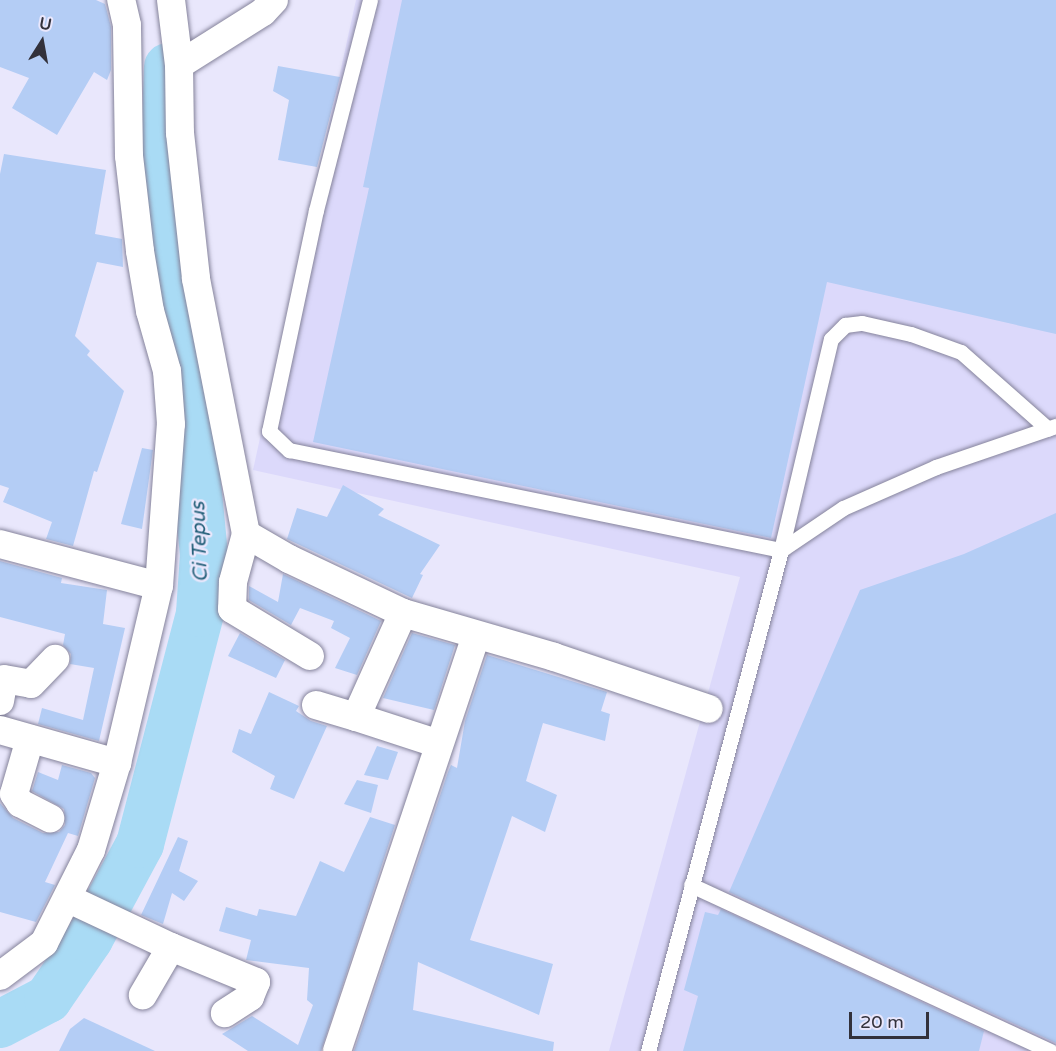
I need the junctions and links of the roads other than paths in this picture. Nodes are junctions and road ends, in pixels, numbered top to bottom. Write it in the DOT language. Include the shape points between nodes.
graph roads {
  1 [pos="121,0"];
  2 [pos="171,0"];
  3 [pos="274,0"];
  4 [pos="370,0"];
  5 [pos="179,65"];
  6 [pos="1052,427"];
  7 [pos="246,534"];
  8 [pos="0,543"];
  9 [pos="781,550"];
  10 [pos="159,586"];
  11 [pos="403,613"];
  12 [pos="476,636"];
  13 [pos="310,656"];
  14 [pos="55,659"];
  15 [pos="0,701"];
  16 [pos="316,705"];
  17 [pos="709,709"];
  18 [pos="356,717"];
  19 [pos="0,730"];
  20 [pos="30,740"];
  21 [pos="439,744"];
  22 [pos="117,763"];
  23 [pos="50,818"];
  24 [pos="692,885"];
  25 [pos="77,901"];
  26 [pos="171,947"];
  27 [pos="0,976"];
  28 [pos="143,995"];
  29 [pos="225,1013"];
  30 [pos="337,1051"];
  31 [pos="648,1051"];
  32 [pos="1051,1051"];
  1 -- 10 [label="street" via="128,48 129,156 140,250 150,311 167,371 171,424"];
  2 -- 5 [label="street"];
  3 -- 5 [label="street" via="263,12"];
  4 -- 9 [label="lane" via="316,210 268,432 289,450"];
  5 -- 7 [label="street" via="180,133 196,279"];
  6 -- 9 [label="lane" via="936,467 843,508"];
  6 -- 9 [label="lane" via="961,352 911,334 861,323 845,325 831,339"];
  7 -- 11 [label="street" via="289,559"];
  7 -- 13 [label="street" via="233,582 232,609"];
  8 -- 10 [label="street"];
  9 -- 24 [label="lane"];
  10 -- 22 [label="street"];
  11 -- 12 [label="street"];
  11 -- 18 [label="street"];
  12 -- 17 [label="street" via="554,657"];
  12 -- 21 [label="street"];
  14 -- 15 [label="street" via="31,684 4,679"];
  16 -- 18 [label="street"];
  18 -- 21 [label="street"];
  19 -- 20 [label="street"];
  20 -- 22 [label="street"];
  20 -- 23 [label="street" via="14,794 20,803"];
  21 -- 30 [label="street"];
  22 -- 25 [label="street"];
  24 -- 31 [label="lane"];
  24 -- 32 [label="lane"];
  25 -- 26 [label="street"];
  25 -- 27 [label="street" via="44,944"];
  26 -- 28 [label="street"];
  26 -- 29 [label="street" via="256,982 250,997"];
}
